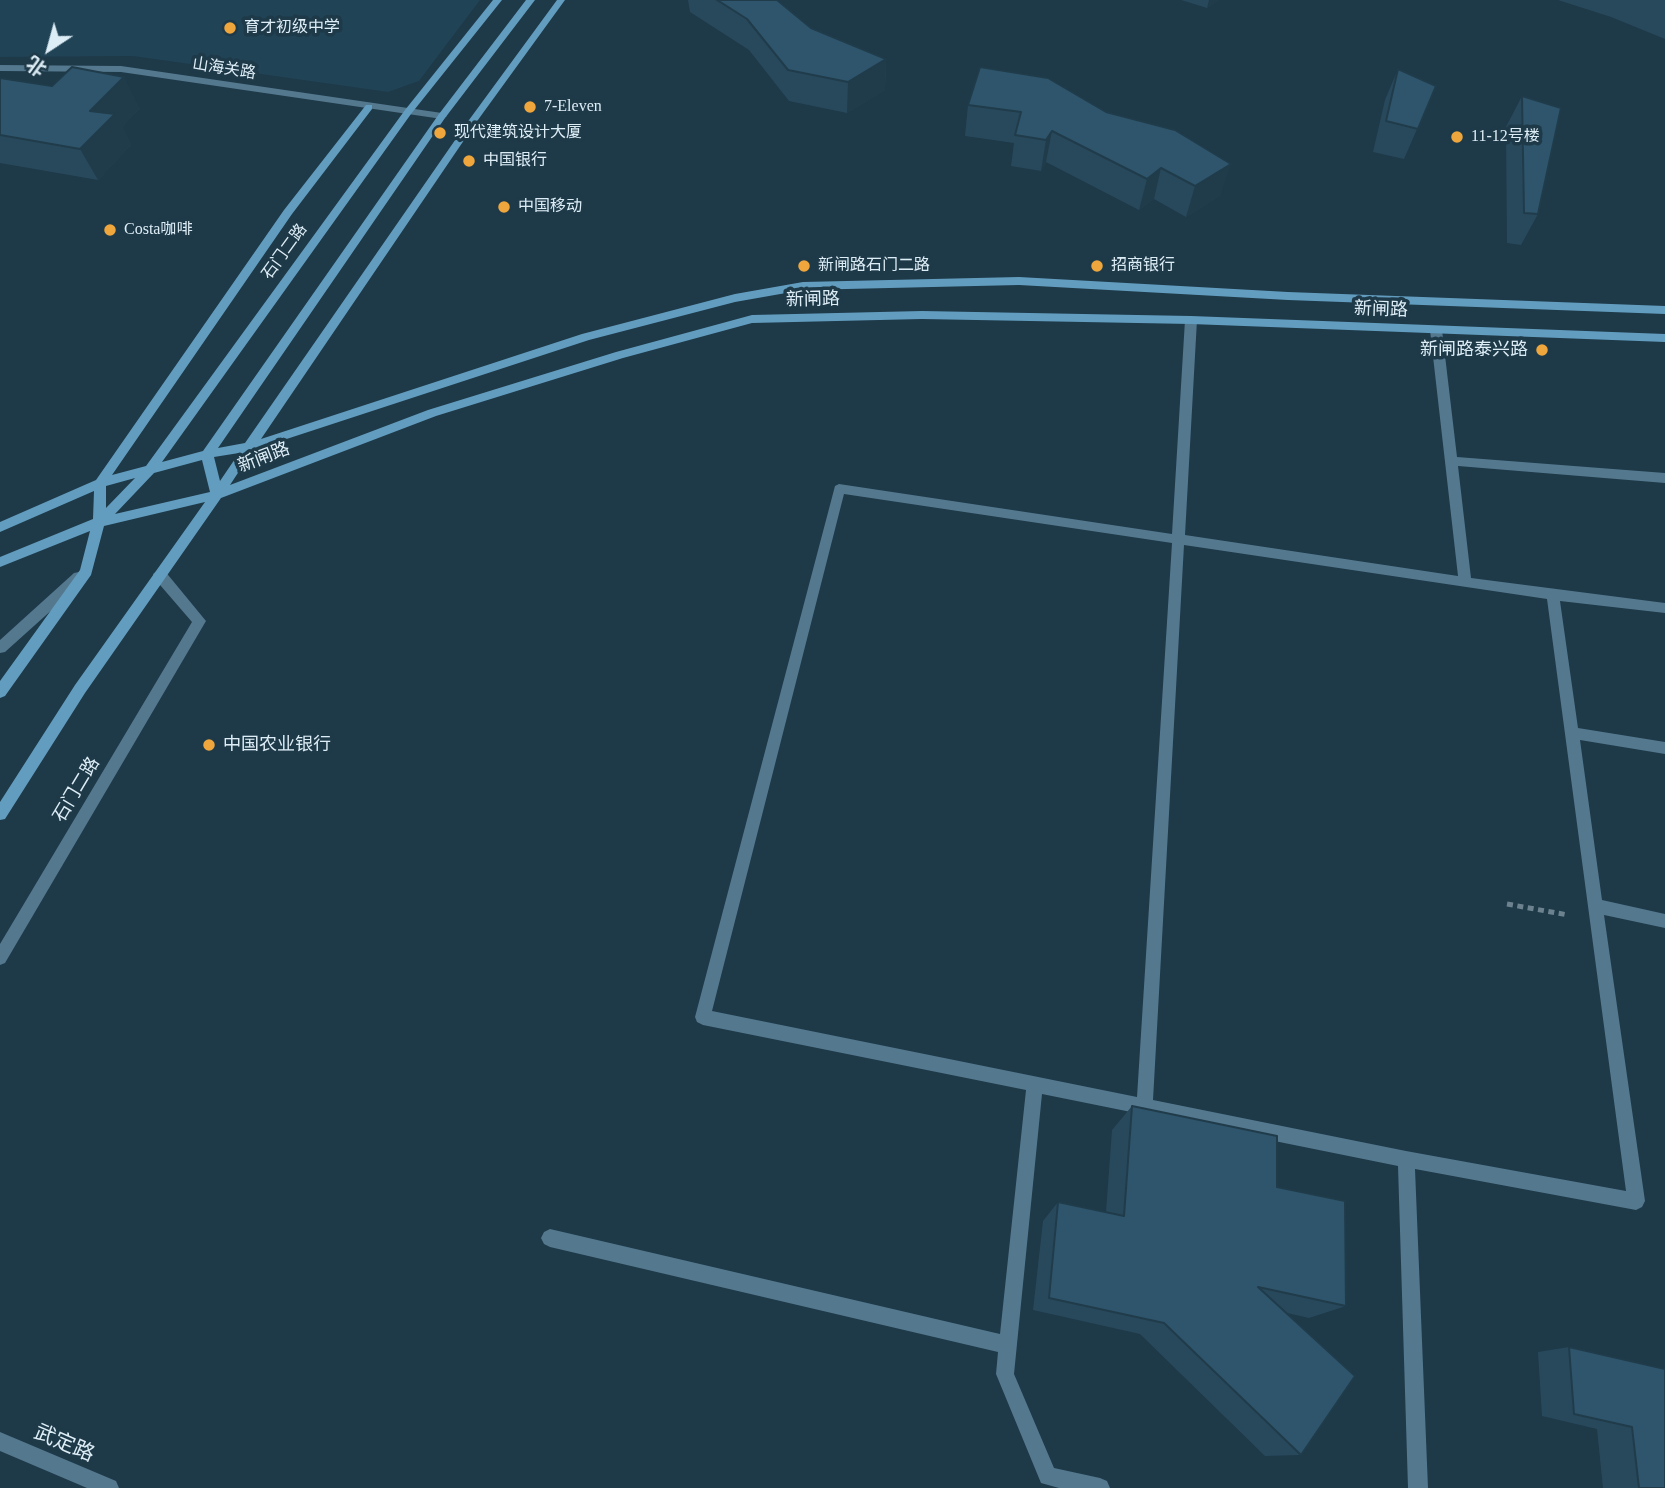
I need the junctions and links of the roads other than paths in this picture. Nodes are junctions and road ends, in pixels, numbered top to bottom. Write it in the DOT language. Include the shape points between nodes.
graph roads {
  1 [pos="498,0"];
  2 [pos="531,0"];
  3 [pos="561,0"];
  4 [pos="0,68"];
  5 [pos="369,107"];
  6 [pos="408,112"];
  7 [pos="442,116"];
  8 [pos="1665,310"];
  9 [pos="1191,320"];
  10 [pos="1436,330"];
  11 [pos="1665,338"];
  12 [pos="250,447"];
  13 [pos="207,454"];
  14 [pos="1451,461"];
  15 [pos="149,471"];
  16 [pos="1665,478"];
  17 [pos="100,483"];
  18 [pos="217,495"];
  19 [pos="99,522"];
  20 [pos="0,527"];
  21 [pos="1177,539"];
  22 [pos="0,562"];
  23 [pos="86,571"];
  24 [pos="159,574"];
  25 [pos="1465,583"];
  26 [pos="1552,595"];
  27 [pos="1665,608"];
  28 [pos="0,648"];
  29 [pos="0,692"];
  30 [pos="1572,733"];
  31 [pos="1665,748"];
  32 [pos="0,814"];
  33 [pos="1597,913"];
  34 [pos="1665,921"];
  35 [pos="0,958"];
  36 [pos="1035,1083"];
  37 [pos="1146,1104"];
  38 [pos="1406,1159"];
  39 [pos="550,1237"];
  40 [pos="1008,1345"];
  41 [pos="0,1441"];
  42 [pos="109,1488"];
  43 [pos="1100,1488"];
  44 [pos="1418,1488"];
  1 -- 6 [label="main road, 石门二路"];
  2 -- 7 [label="main road"];
  3 -- 12 [label="main road"];
  4 -- 5 [label="street, 山海关路" via="121,69"];
  5 -- 6 [label="street, 山海关路"];
  5 -- 17 [label="main road, 石门二路" via="288,212"];
  6 -- 7 [label="street, 山海关路"];
  6 -- 15 [label="main road, 石门二路"];
  7 -- 13 [label="main road"];
  8 -- 12 [label="main road, 新闸路" via="1019,281 803,286 735,298 586,337"];
  9 -- 10 [label="main road, 新闸路"];
  9 -- 18 [label="main road, 新闸路" via="922,315 752,320 432,413"];
  9 -- 21 [label="street"];
  10 -- 11 [label="main road, 新闸路"];
  10 -- 14 [label="street"];
  12 -- 13 [label="main road, 新闸路"];
  12 -- 18 [label="main road"];
  13 -- 15 [label="main road, 新闸路"];
  13 -- 18 [label="main road"];
  14 -- 16 [label="street"];
  14 -- 25 [label="street"];
  15 -- 17 [label="main road, 新闸路"];
  15 -- 19 [label="main road, 石门二路"];
  17 -- 19 [label="main road, 石门二路"];
  17 -- 20 [label="main road, 新闸路"];
  18 -- 19 [label="main road, 新闸路"];
  18 -- 24 [label="main road"];
  19 -- 22 [label="main road, 新闸路"];
  19 -- 23 [label="main road, 石门二路"];
  21 -- 25 [label="street"];
  21 -- 36 [label="street" via="839,489 703,1017"];
  21 -- 37 [label="street"];
  23 -- 28 [label="street"];
  23 -- 29 [label="main road, 石门二路"];
  24 -- 32 [label="main road"];
  24 -- 35 [label="street, 石门二路" via="199,621"];
  25 -- 26 [label="street"];
  26 -- 27 [label="street"];
  26 -- 30 [label="street"];
  30 -- 31 [label="street"];
  30 -- 33 [label="street"];
  33 -- 34 [label="street"];
  33 -- 38 [label="street" via="1636,1201"];
  36 -- 37 [label="street"];
  36 -- 40 [label="street"];
  37 -- 38 [label="street"];
  38 -- 44 [label="street"];
  39 -- 40 [label="street"];
  40 -- 43 [label="street" via="1005,1374 1048,1476"];
  41 -- 42 [label="street, 武定路"];
}
